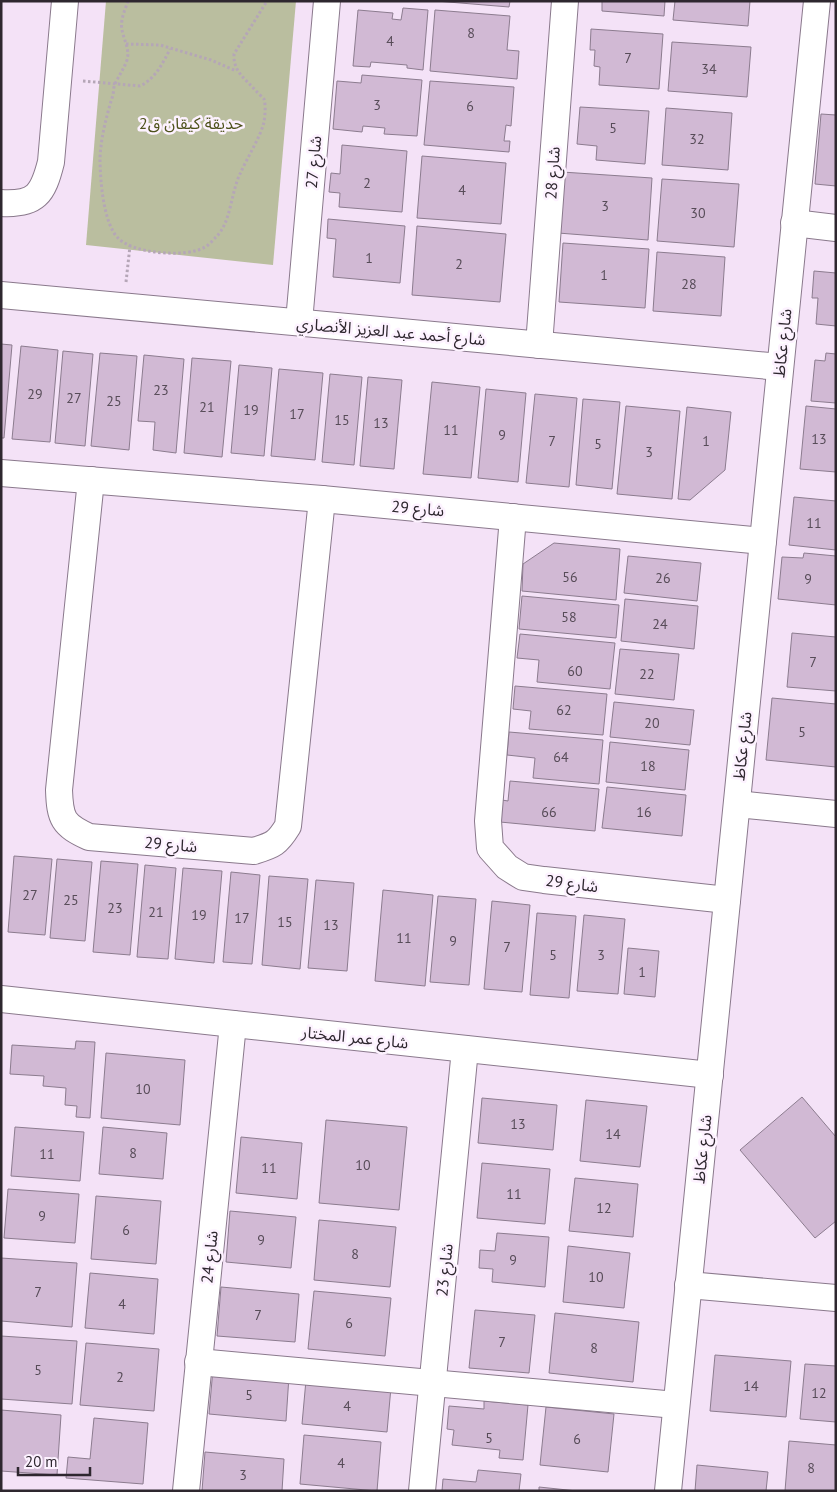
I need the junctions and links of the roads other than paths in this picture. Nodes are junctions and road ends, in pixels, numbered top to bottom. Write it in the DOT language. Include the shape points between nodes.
graph roads {
  1 [pos="65,1"];
  2 [pos="327,1"];
  3 [pos="566,1"];
  4 [pos="816,1"];
  5 [pos="1,203"];
  6 [pos="794,224"];
  7 [pos="836,228"];
  8 [pos="1,295"];
  9 [pos="299,322"];
  10 [pos="539,345"];
  11 [pos="780,367"];
  12 [pos="1,474"];
  13 [pos="91,480"];
  14 [pos="322,499"];
  15 [pos="513,517"];
  16 [pos="763,541"];
  17 [pos="737,804"];
  18 [pos="836,814"];
  19 [pos="727,900"];
  20 [pos="1,999"];
  21 [pos="233,1024"];
  22 [pos="465,1049"];
  23 [pos="710,1075"];
  24 [pos="688,1285"];
  25 [pos="836,1298"];
  26 [pos="198,1362"];
  27 [pos="432,1383"];
  28 [pos="676,1405"];
  29 [pos="186,1491"];
  30 [pos="422,1491"];
  31 [pos="668,1491"];
  1 -- 5 [label="street" via="46,181 37,195 27,202"];
  2 -- 9 [label="street, شارع 27"];
  3 -- 10 [label="street, شارع 28"];
  4 -- 6 [label="street, شارع عكاظ"];
  6 -- 7 [label="street"];
  6 -- 11 [label="street, شارع عكاظ"];
  8 -- 9 [label="street, شارع أحمد عبد العزيز الأنصاري"];
  9 -- 10 [label="street, شارع أحمد عبد العزيز الأنصاري"];
  10 -- 11 [label="street, شارع أحمد عبد العزيز الأنصاري"];
  11 -- 16 [label="street, شارع عكاظ"];
  12 -- 13 [label="street, شارع 29"];
  13 -- 14 [label="street, شارع 29"];
  13 -- 14 [label="street, شارع 29" via="58,790 63,820 90,837 254,851 272,846 288,826"];
  14 -- 15 [label="street, شارع 29"];
  15 -- 16 [label="street, شارع 29"];
  15 -- 19 [label="street, شارع 29" via="488,821 490,848 507,867 523,877"];
  16 -- 17 [label="street, شارع عكاظ"];
  17 -- 18 [label="street"];
  17 -- 19 [label="street, شارع عكاظ"];
  19 -- 23 [label="street, شارع عكاظ"];
  20 -- 21 [label="street, شارع عمر المختار"];
  21 -- 22 [label="street, شارع عمر المختار"];
  21 -- 26 [label="street, شارع 24"];
  22 -- 23 [label="street, شارع عمر المختار"];
  22 -- 27 [label="street, شارع 23"];
  23 -- 24 [label="street, شارع عكاظ"];
  24 -- 25 [label="street"];
  24 -- 28 [label="street, شارع عكاظ"];
  26 -- 27 [label="street"];
  26 -- 29 [label="street, شارع 24"];
  27 -- 28 [label="street"];
  27 -- 30 [label="street, شارع 23"];
  28 -- 31 [label="street, شارع عكاظ"];
}
